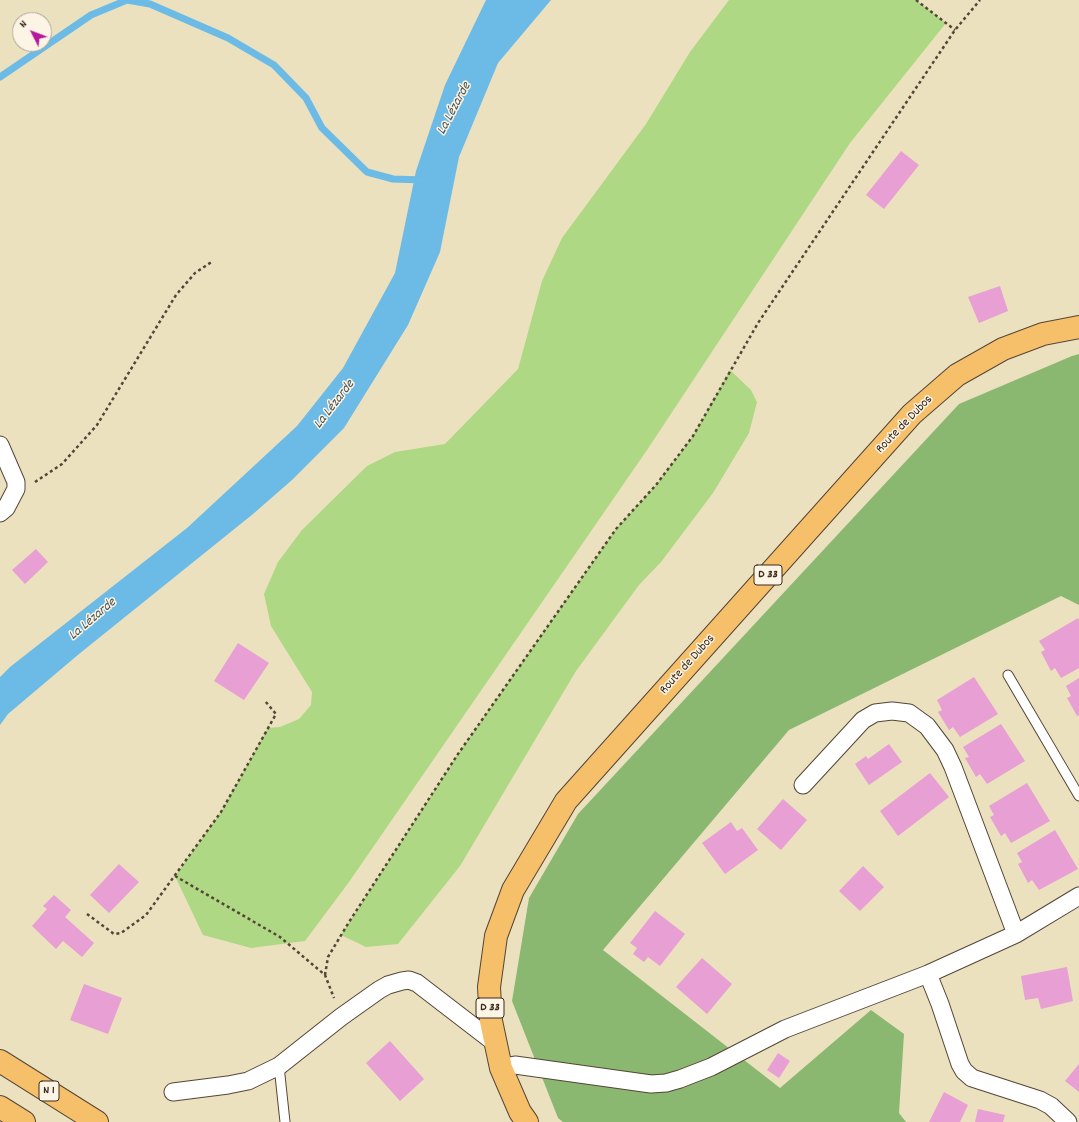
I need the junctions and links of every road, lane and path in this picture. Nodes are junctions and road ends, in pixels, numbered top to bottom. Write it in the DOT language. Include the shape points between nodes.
graph roads {
  1 [pos="916,0"];
  2 [pos="980,0"];
  3 [pos="955,30"];
  4 [pos="213,261"];
  5 [pos="1079,327"];
  6 [pos="0,445"];
  7 [pos="16,485"];
  8 [pos="0,513"];
  9 [pos="1008,675"];
  10 [pos="265,701"];
  11 [pos="803,785"];
  12 [pos="1079,796"];
  13 [pos="175,876"];
  14 [pos="1079,896"];
  15 [pos="87,914"];
  16 [pos="1016,934"];
  17 [pos="928,974"];
  18 [pos="325,975"];
  19 [pos="341,1017"];
  20 [pos="495,1043"];
  21 [pos="0,1061"];
  22 [pos="279,1066"];
  23 [pos="501,1068"];
  24 [pos="173,1092"];
  25 [pos="73,1106"];
  26 [pos="0,1107"];
  27 [pos="0,1111"];
  28 [pos="14,1122"];
  29 [pos="24,1122"];
  30 [pos="98,1122"];
  31 [pos="111,1122"];
  32 [pos="285,1122"];
  33 [pos="527,1122"];
  34 [pos="1068,1122"];
  1 -- 3 [label="path"];
  2 -- 3 [label="path"];
  3 -- 18 [label="path" via="758,323 693,436 656,485 616,529 458,754 349,922 328,957"];
  4 -- 7 [label="path" via="195,273 176,295 97,425 62,464 37,482"];
  5 -- 20 [label="main road, Route de Dubos / D 33" via="1043,334 1003,349 957,375 912,414 566,801 514,890 496,936 489,987"];
  6 -- 7 [label="street"];
  7 -- 8 [label="street" via="6,508"];
  9 -- 12 [label="lane"];
  10 -- 13 [label="path" via="276,714 222,812"];
  11 -- 16 [label="street" via="863,720 876,713 909,713 928,726 945,750 953,767"];
  13 -- 15 [label="path" via="146,915 121,933 114,934"];
  13 -- 18 [label="path" via="280,937"];
  14 -- 16 [label="street"];
  16 -- 17 [label="street"];
  17 -- 23 [label="street" via="785,1029 712,1068 666,1083 651,1084 515,1065"];
  17 -- 34 [label="street" via="964,1071 972,1078 1040,1100 1051,1106"];
  18 -- 19 [label="path"];
  19 -- 20 [label="street" via="388,985 409,980 417,983"];
  19 -- 22 [label="street"];
  20 -- 23 [label="main road, Route de Dubos / D 33"];
  21 -- 25 [label="main road, N 1"];
  22 -- 24 [label="street" via="248,1081"];
  22 -- 32 [label="lane"];
  23 -- 33 [label="main road, Route de Dubos / D 33"];
  25 -- 30 [label="main road, N 1"];
  25 -- 31 [label="main road"];
  26 -- 29 [label="main road"];
  27 -- 28 [label="main road"];
}
